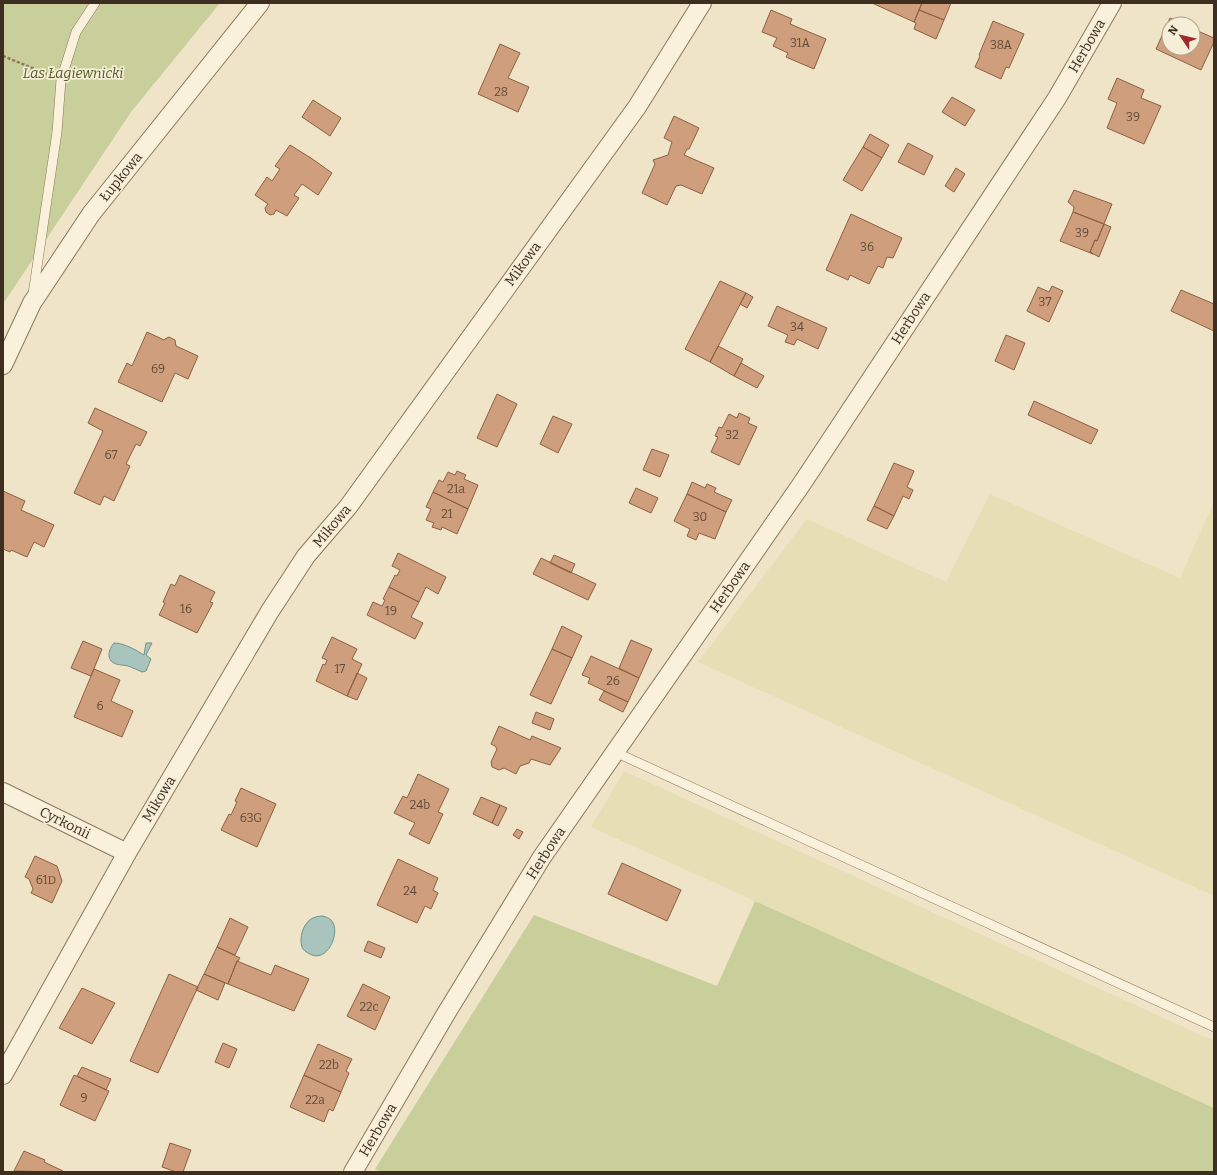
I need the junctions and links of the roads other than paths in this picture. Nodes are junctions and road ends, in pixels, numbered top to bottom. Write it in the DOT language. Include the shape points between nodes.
graph roads {
  1 [pos="95,3"];
  2 [pos="260,3"];
  3 [pos="702,3"];
  4 [pos="1112,3"];
  5 [pos="32,303"];
  6 [pos="3,365"];
  7 [pos="615,752"];
  8 [pos="3,792"];
  9 [pos="127,853"];
  10 [pos="1214,1027"];
  11 [pos="3,1075"];
  12 [pos="353,1172"];
  1 -- 5 [label="lane" via="76,32 61,80 57,132"];
  2 -- 5 [label="street, Łupkowa" via="91,214"];
  3 -- 9 [label="street, Mikowa" via="638,107 348,507 306,556 270,611"];
  4 -- 7 [label="street, Herbowa" via="1057,98 802,485"];
  5 -- 6 [label="street, Łupkowa"];
  7 -- 10 [label="lane"];
  7 -- 12 [label="street, Herbowa" via="542,857"];
  8 -- 9 [label="street, Cyrkonii"];
  9 -- 11 [label="street, Mikowa"];
}
